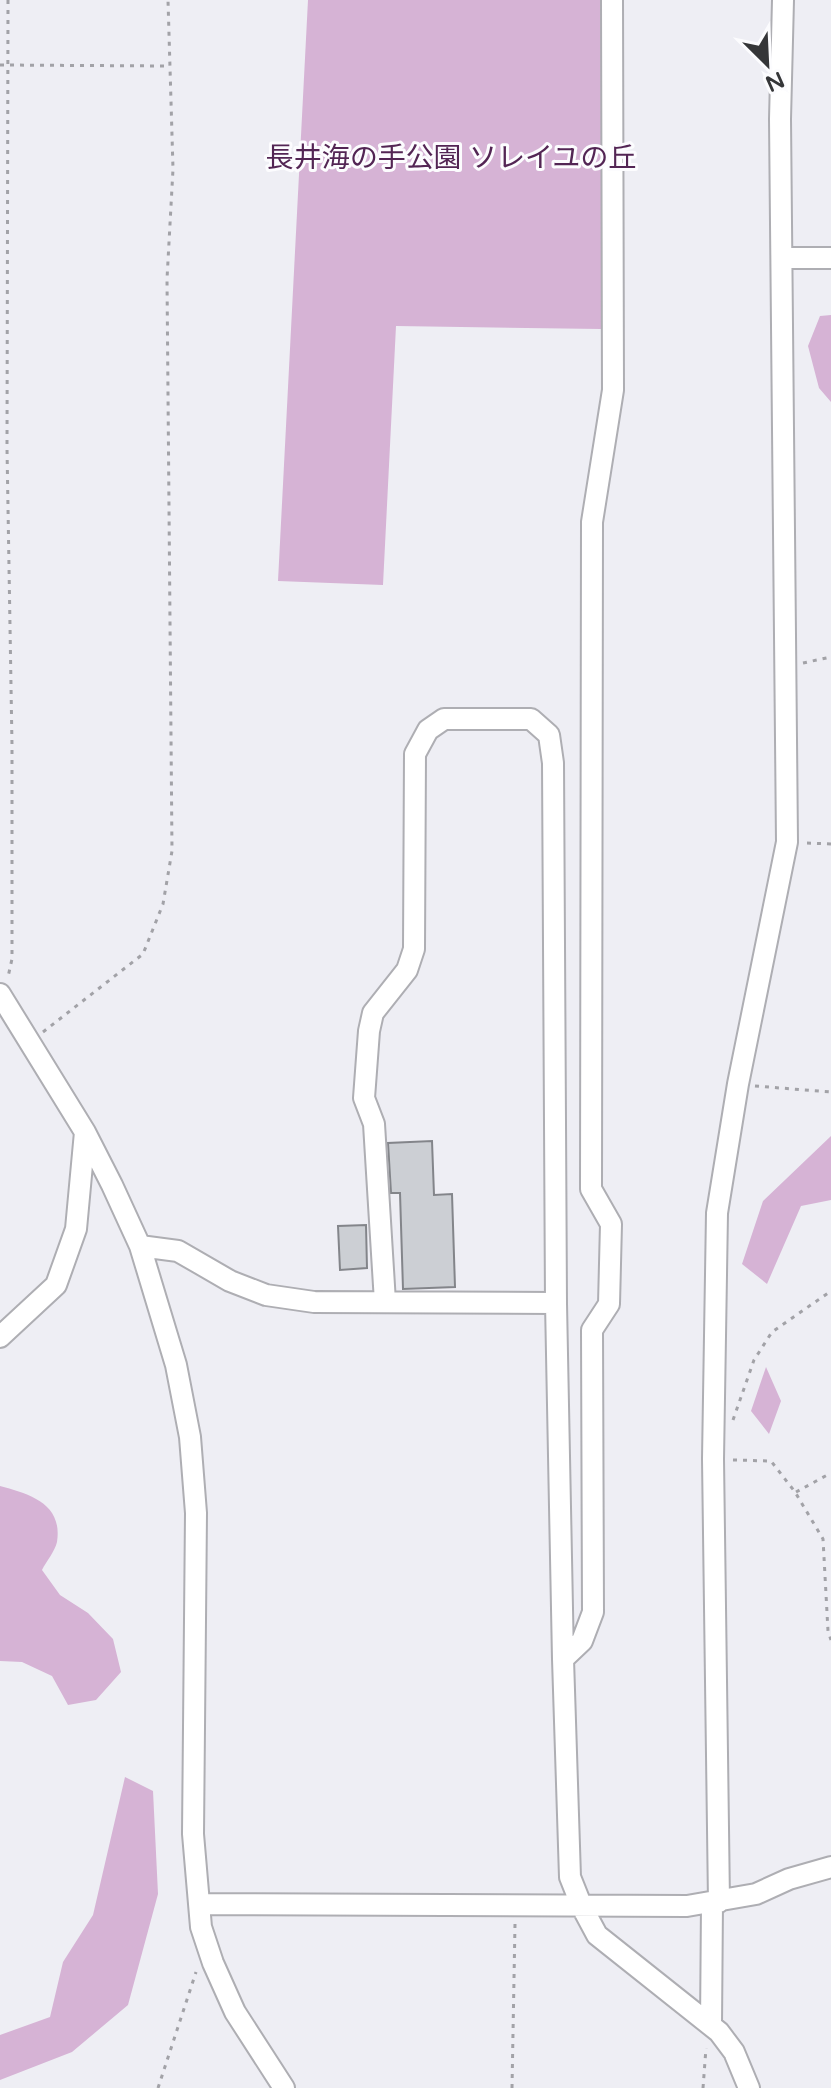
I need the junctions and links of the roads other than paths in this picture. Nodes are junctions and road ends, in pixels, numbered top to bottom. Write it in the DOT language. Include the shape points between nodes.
graph roads {
  1 [pos="612,0"];
  2 [pos="783,0"];
  3 [pos="782,258"];
  4 [pos="831,258"];
  5 [pos="2,997"];
  6 [pos="85,1132"];
  7 [pos="140,1246"];
  8 [pos="385,1302"];
  9 [pos="556,1303"];
  10 [pos="0,1337"];
  11 [pos="563,1659"];
  12 [pos="831,1867"];
  13 [pos="715,1902"];
  14 [pos="199,1904"];
  15 [pos="582,1907"];
  16 [pos="711,2025"];
  17 [pos="284,2088"];
  18 [pos="749,2088"];
  1 -- 11 [label="street" via="613,390 592,522 591,1189 611,1224 609,1304 592,1330 593,1612 582,1641"];
  2 -- 3 [label="street"];
  3 -- 4 [label="street"];
  3 -- 13 [label="street" via="787,842 717,1213"];
  5 -- 6 [label="street"];
  6 -- 7 [label="street"];
  6 -- 10 [label="street" via="76,1229 56,1285"];
  7 -- 8 [label="street" via="178,1251 266,1295 314,1302"];
  7 -- 14 [label="street" via="176,1365 190,1437 197,1577 193,1834"];
  8 -- 9 [label="street"];
  8 -- 9 [label="street" via="374,1124 364,1098 373,1013 407,970 414,949 415,754 428,730 444,719 531,719 549,735 553,763"];
  9 -- 11 [label="street"];
  11 -- 15 [label="street" via="570,1877"];
  12 -- 13 [label="street" via="756,1894"];
  13 -- 15 [label="street"];
  13 -- 16 [label="street"];
  14 -- 15 [label="street"];
  14 -- 17 [label="street" via="213,1963 235,2012"];
  15 -- 16 [label="street" via="597,1935"];
  16 -- 18 [label="street" via="734,2052"];
}
